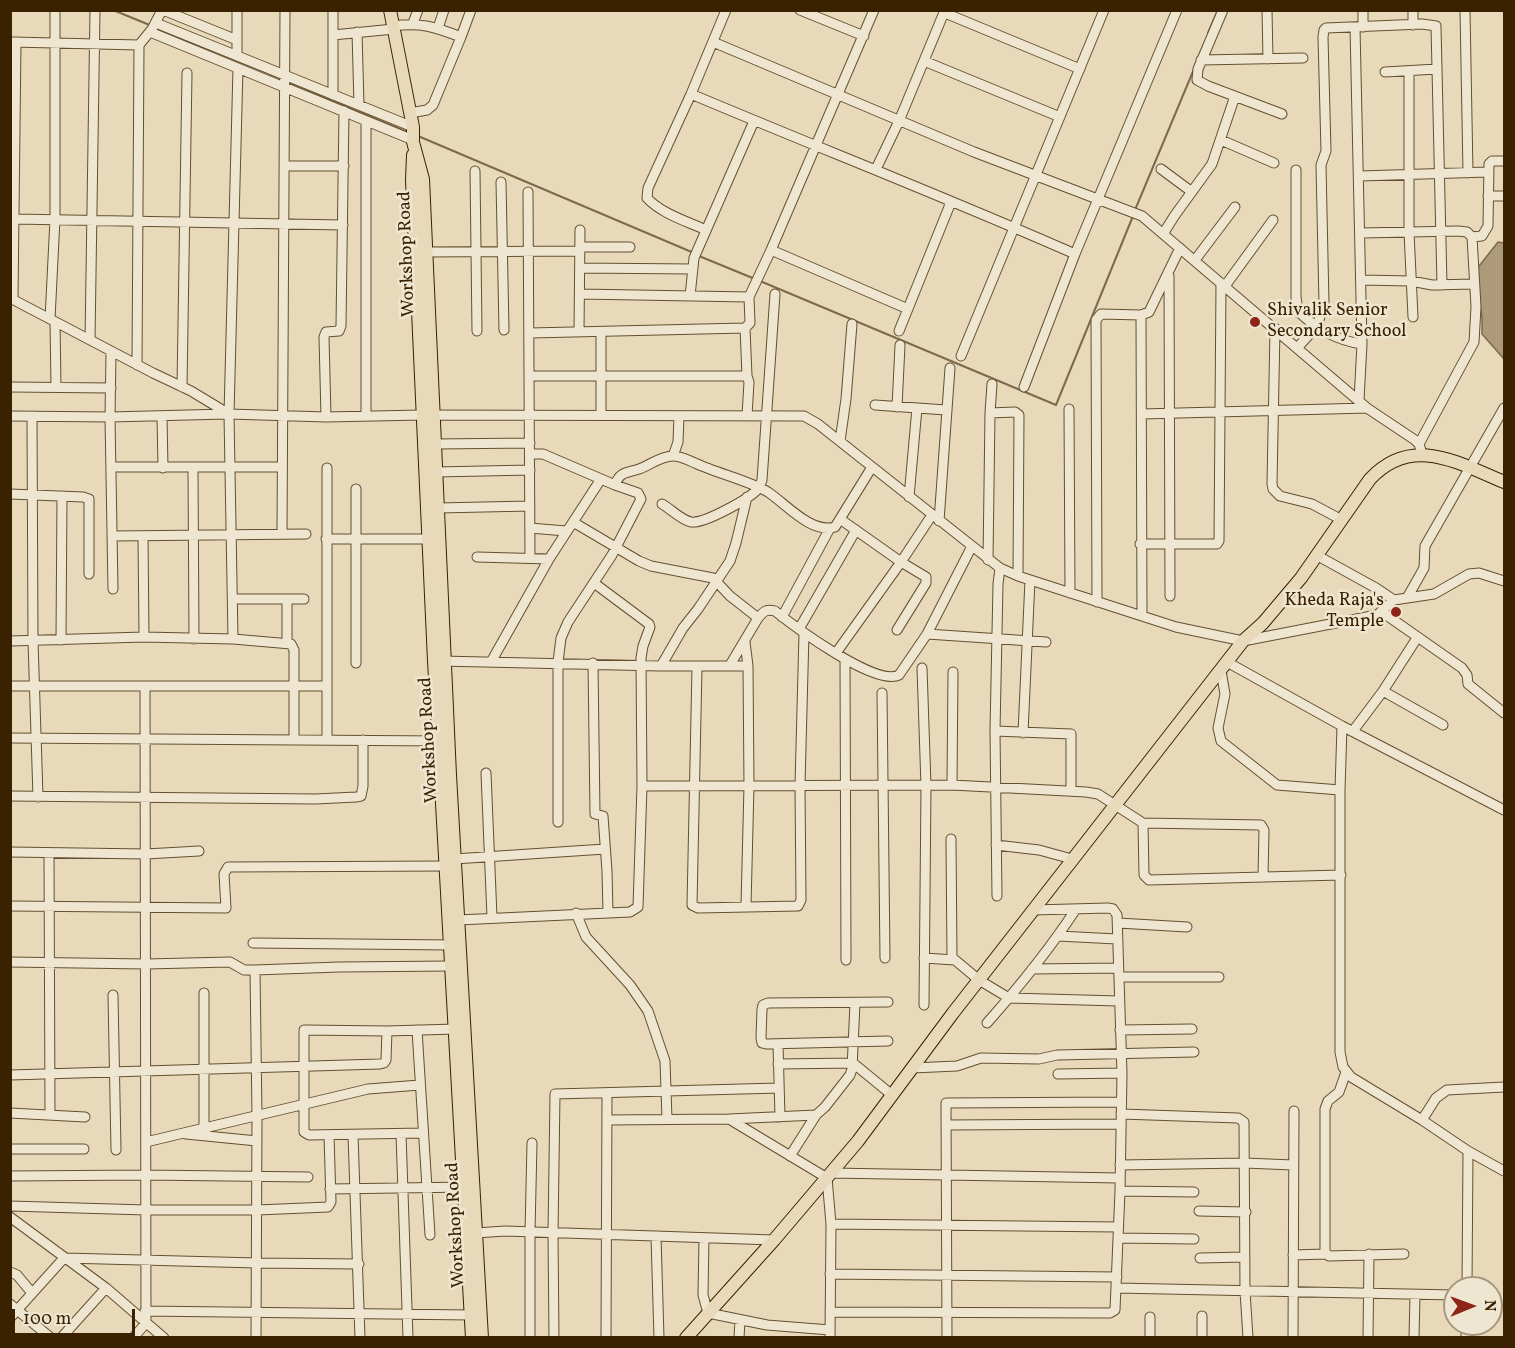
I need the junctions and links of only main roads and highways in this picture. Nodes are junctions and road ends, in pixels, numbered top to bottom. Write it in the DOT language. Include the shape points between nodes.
graph roads {
  1 [pos="390,10"];
  2 [pos="413,136"];
  3 [pos="428,415"];
  4 [pos="1504,482"];
  5 [pos="440,661"];
  6 [pos="450,862"];
  7 [pos="469,1187"];
  8 [pos="472,1338"];
  9 [pos="482,1338"];
  10 [pos="686,1338"];
  1 -- 2 [label="main road, Workshop Road"];
  2 -- 3 [label="main road, Workshop Road" via="412,180"];
  2 -- 3 [label="main road, Workshop Road" via="423,180"];
  3 -- 5 [label="main road, Workshop Road" via="429,539"];
  3 -- 5 [label="main road, Workshop Road" via="435,444"];
  4 -- 10 [label="main road" via="1421,449 1378,470 1318,556 1224,666 1115,804 858,1142"];
  5 -- 6 [label="main road, Workshop Road"];
  6 -- 7 [label="main road, Workshop Road" via="452,966"];
  6 -- 7 [label="main road, Workshop Road" via="458,920"];
  7 -- 8 [label="main road, Workshop Road"];
  7 -- 9 [label="main road, Workshop Road" via="476,1233"];
}
